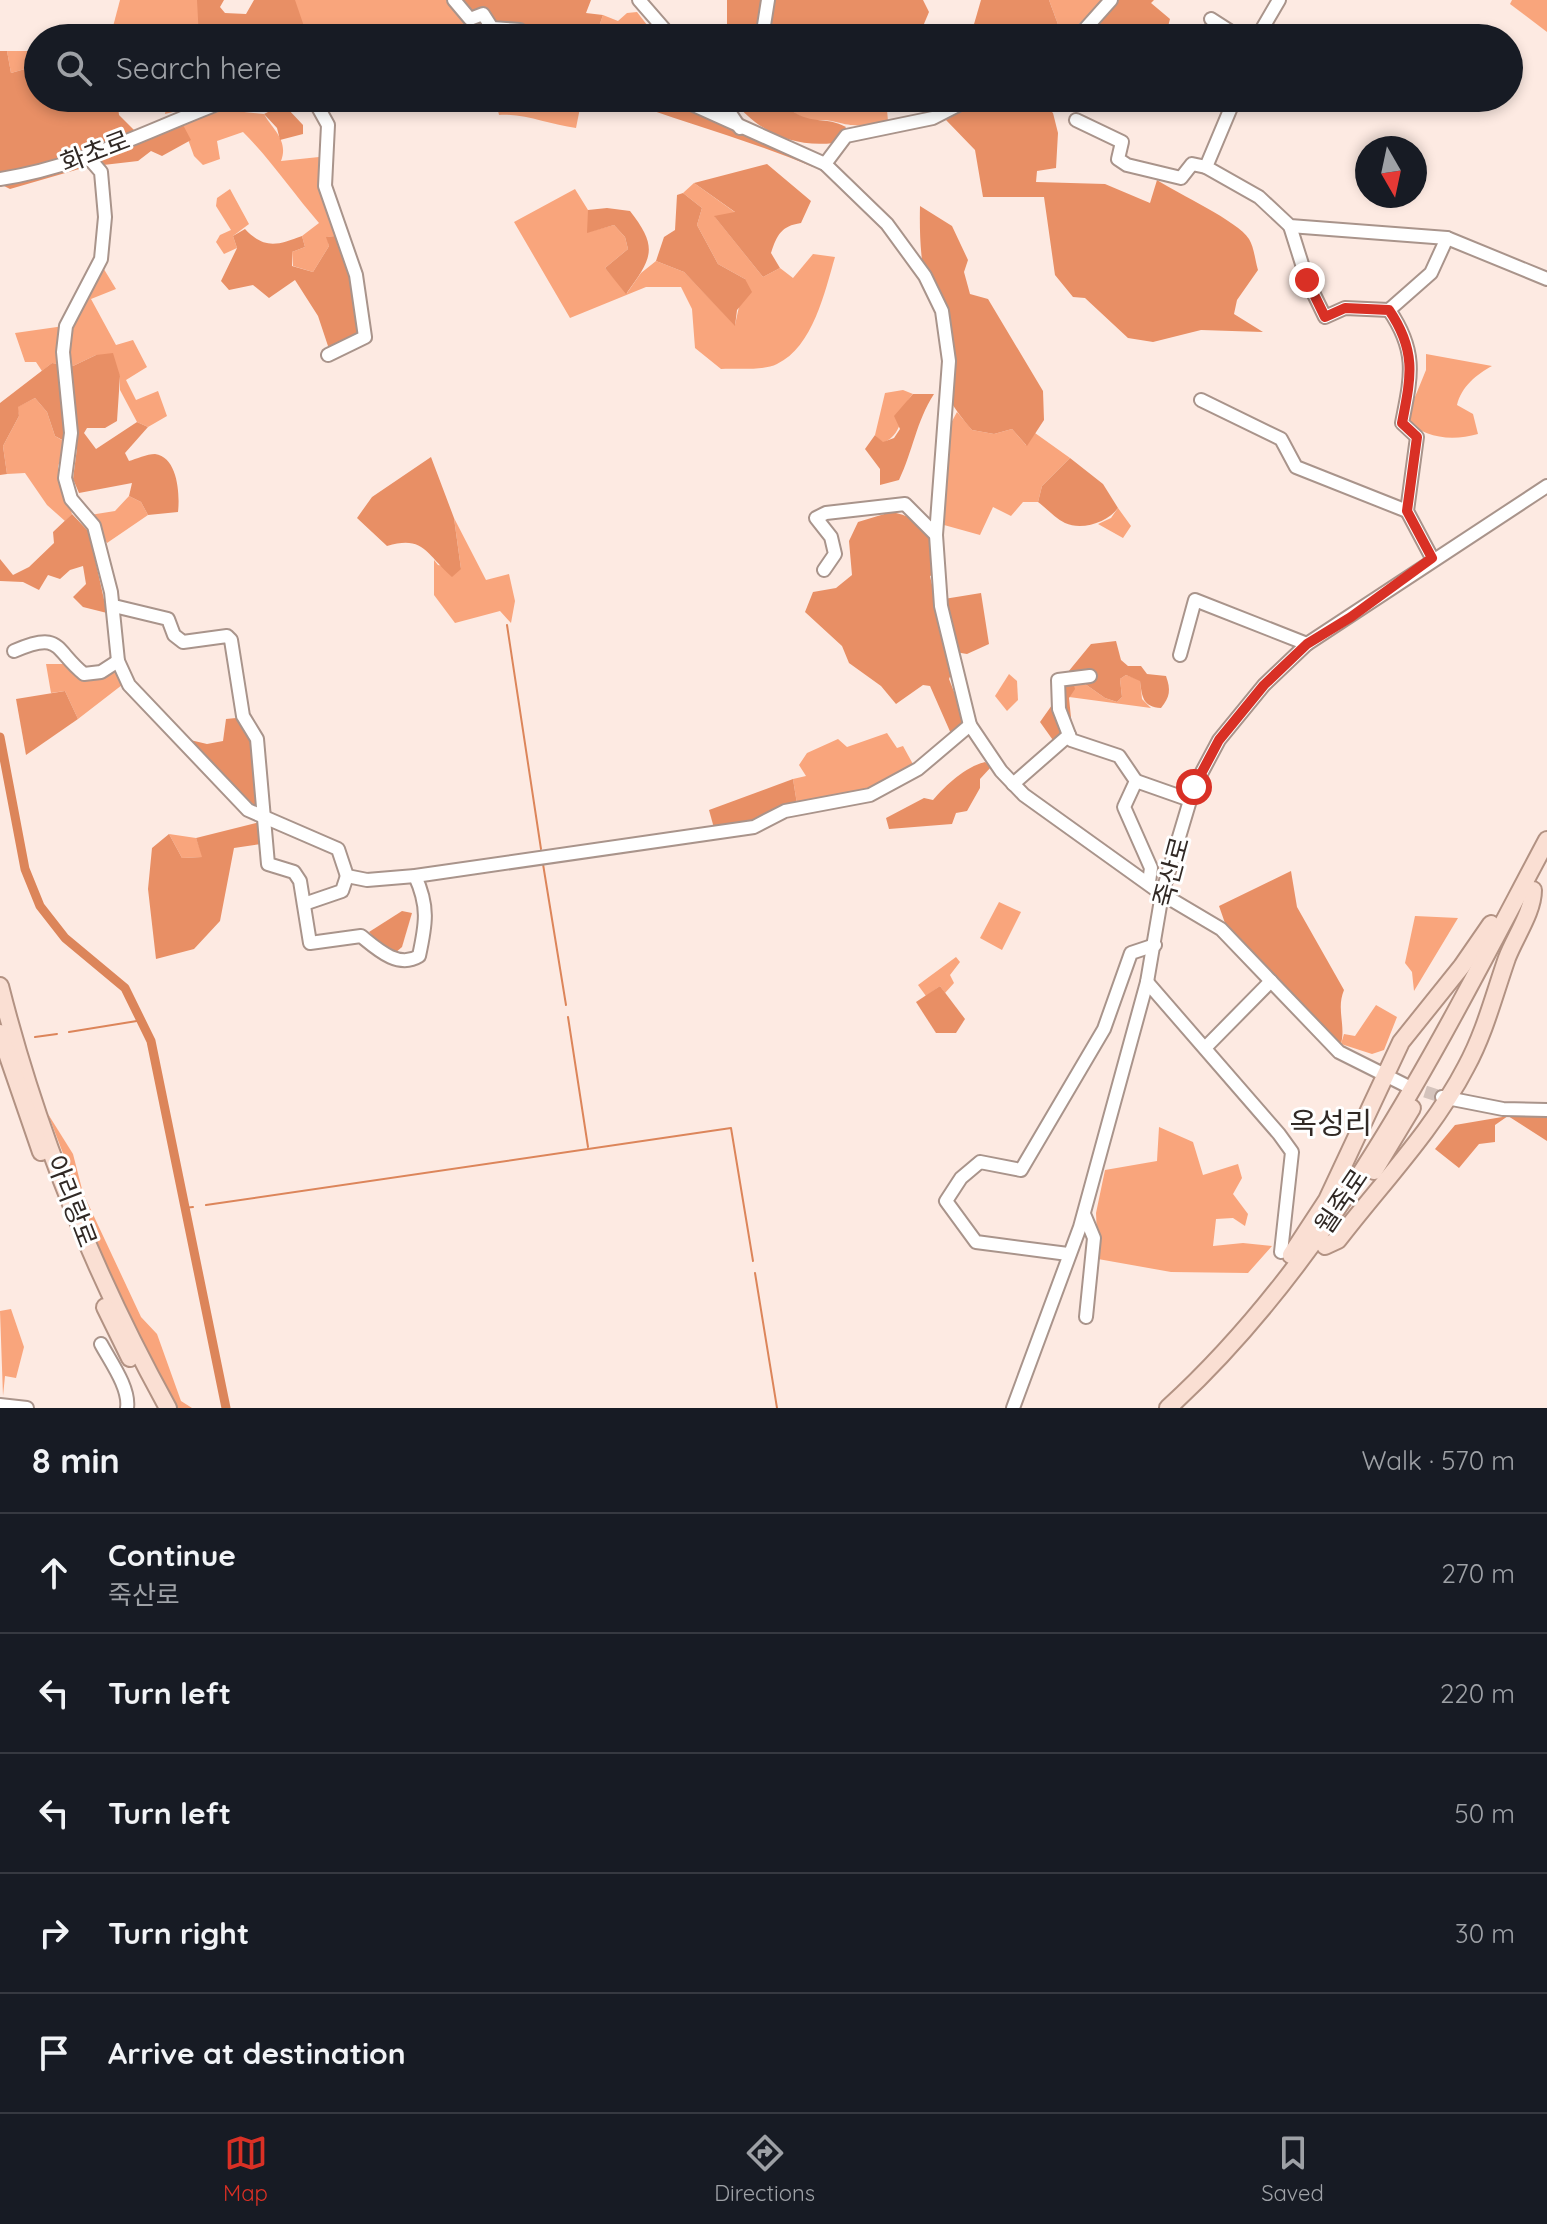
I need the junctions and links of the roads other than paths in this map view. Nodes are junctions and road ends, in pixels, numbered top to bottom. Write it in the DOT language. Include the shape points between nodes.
graph roads {
  1 [pos="454,0"];
  2 [pos="639,0"];
  3 [pos="768,0"];
  4 [pos="1111,0"];
  5 [pos="1279,0"];
  6 [pos="1211,19"];
  7 [pos="489,24"];
  8 [pos="660,24"];
  9 [pos="764,24"];
  10 [pos="1090,24"];
  11 [pos="1218,24"];
  12 [pos="1265,24"];
  13 [pos="199,112"];
  14 [pos="321,112"];
  15 [pos="707,112"];
  16 [pos="732,112"];
  17 [pos="945,112"];
  18 [pos="1229,112"];
  19 [pos="1076,120"];
  20 [pos="740,128"];
  21 [pos="88,157"];
  22 [pos="825,164"];
  23 [pos="1206,167"];
  24 [pos="0,179"];
  25 [pos="1290,226"];
  26 [pos="1447,238"];
  27 [pos="1547,279"];
  28 [pos="1389,310"];
  29 [pos="328,355"];
  30 [pos="1201,400"];
  31 [pos="1547,486"];
  32 [pos="1407,511"];
  33 [pos="936,535"];
  34 [pos="1432,558"];
  35 [pos="824,570"];
  36 [pos="114,606"];
  37 [pos="1307,644"];
  38 [pos="14,651"];
  39 [pos="1180,655"];
  40 [pos="118,661"];
  41 [pos="1090,676"];
  42 [pos="970,725"];
  43 [pos="1069,735"];
  44 [pos="1136,781"];
  45 [pos="1013,784"];
  46 [pos="1190,800"];
  47 [pos="265,817"];
  48 [pos="1547,840"];
  49 [pos="1547,861"];
  50 [pos="347,876"];
  51 [pos="415,876"];
  52 [pos="1149,882"];
  53 [pos="1533,890"];
  54 [pos="1162,894"];
  55 [pos="1514,902"];
  56 [pos="304,904"];
  57 [pos="1155,945"];
  58 [pos="1271,981"];
  59 [pos="1147,982"];
  60 [pos="0,986"];
  61 [pos="0,1033"];
  62 [pos="1205,1048"];
  63 [pos="1386,1075"];
  64 [pos="1405,1085"];
  65 [pos="1445,1098"];
  66 [pos="1547,1110"];
  67 [pos="1084,1214"];
  68 [pos="1325,1246"];
  69 [pos="1281,1252"];
  70 [pos="1068,1254"];
  71 [pos="1279,1287"];
  72 [pos="1086,1317"];
  73 [pos="101,1344"];
  74 [pos="0,1405"];
  75 [pos="27,1408"];
  76 [pos="127,1408"];
  77 [pos="156,1408"];
  78 [pos="168,1408"];
  79 [pos="1013,1408"];
  80 [pos="1168,1408"];
  81 [pos="1183,1408"];
  1 -- 7 [label="street" via="470,19 483,14"];
  2 -- 8 [label="street"];
  3 -- 9 [label="street"];
  4 -- 10 [label="street"];
  5 -- 12 [label="street"];
  6 -- 11 [label="street"];
  13 -- 21 [label="street, 화초로"];
  14 -- 29 [label="street" via="328,125 325,186 352,260 366,325 365,337"];
  15 -- 20 [label="street"];
  16 -- 20 [label="street"];
  17 -- 22 [label="street" via="846,136"];
  18 -- 23 [label="street"];
  19 -- 23 [label="street" via="1122,142 1118,159 1127,165 1181,178 1192,164"];
  20 -- 22 [label="street"];
  21 -- 24 [label="street, 화초로"];
  21 -- 36 [label="street" via="101,172 105,217 101,259 66,326 63,352 71,433 65,478 71,499 94,526"];
  22 -- 33 [label="street" via="904,244 942,311 949,361"];
  23 -- 25 [label="street" via="1259,197"];
  25 -- 26 [label="street"];
  25 -- 28 [label="street" via="1325,317 1345,308"];
  26 -- 27 [label="street"];
  26 -- 28 [label="street" via="1431,273"];
  28 -- 32 [label="street" via="1410,352 1402,423 1417,437"];
  30 -- 32 [label="street" via="1281,439 1296,467"];
  31 -- 34 [label="street, 죽산로"];
  32 -- 34 [label="street"];
  33 -- 35 [label="street" via="905,504 826,513 816,518 831,537 835,554"];
  33 -- 42 [label="street" via="941,606"];
  34 -- 37 [label="street, 죽산로"];
  36 -- 40 [label="street"];
  36 -- 47 [label="street" via="168,619 183,642 227,636 231,640 243,716 257,739"];
  37 -- 39 [label="street" via="1195,600"];
  37 -- 46 [label="street, 죽산로" via="1219,740"];
  38 -- 40 [label="street" via="52,643 84,674 101,672"];
  40 -- 47 [label="street" via="129,685 248,810"];
  41 -- 43 [label="street" via="1058,680 1059,709"];
  42 -- 45 [label="street"];
  42 -- 51 [label="street" via="918,769 870,795 785,811 754,827"];
  43 -- 44 [label="street" via="1119,756"];
  43 -- 45 [label="street"];
  44 -- 46 [label="street"];
  44 -- 52 [label="street" via="1124,807 1151,868"];
  45 -- 52 [label="street"];
  46 -- 54 [label="street, 죽산로"];
  47 -- 50 [label="street" via="338,849"];
  47 -- 56 [label="street" via="268,864 294,872"];
  48 -- 55 [label="main road, 월죽로"];
  49 -- 53 [label="main road, 월죽로"];
  50 -- 51 [label="street"];
  50 -- 56 [label="street" via="342,891"];
  51 -- 56 [label="street" via="427,923 414,959 398,960 361,936 310,943"];
  52 -- 54 [label="street"];
  53 -- 65 [label="main road" via="1533,903 1489,1018"];
  53 -- 68 [label="main road, 월죽로" via="1391,1146"];
  54 -- 57 [label="street, 죽산로"];
  54 -- 58 [label="street" via="1221,929"];
  55 -- 63 [label="main road" via="1502,908 1415,1021"];
  55 -- 71 [label="main road, 월죽로" via="1381,1140"];
  57 -- 59 [label="street, 죽산로"];
  57 -- 70 [label="street" via="1131,953 1104,1029 1021,1170 980,1162 946,1201 976,1242"];
  58 -- 62 [label="street"];
  58 -- 63 [label="street" via="1339,1052"];
  59 -- 62 [label="street"];
  59 -- 67 [label="street, 죽산로"];
  60 -- 78 [label="main road, 아리랑로" via="28,1084 76,1212"];
  61 -- 77 [label="main road, 아리랑로" via="49,1173 116,1331"];
  62 -- 69 [label="street" via="1292,1152"];
  63 -- 64 [label="street"];
  63 -- 71 [label="main road" via="1327,1200 1284,1265"];
  65 -- 66 [label="street" via="1503,1109"];
  65 -- 68 [label="main road" via="1338,1240"];
  67 -- 70 [label="street, 죽산로"];
  67 -- 72 [label="street" via="1094,1238"];
  68 -- 81 [label="main road, 월죽로" via="1242,1347"];
  70 -- 79 [label="street, 죽산로"];
  71 -- 80 [label="main road, 월죽로"];
  73 -- 76 [label="street"];
  74 -- 75 [label="street"];
}
